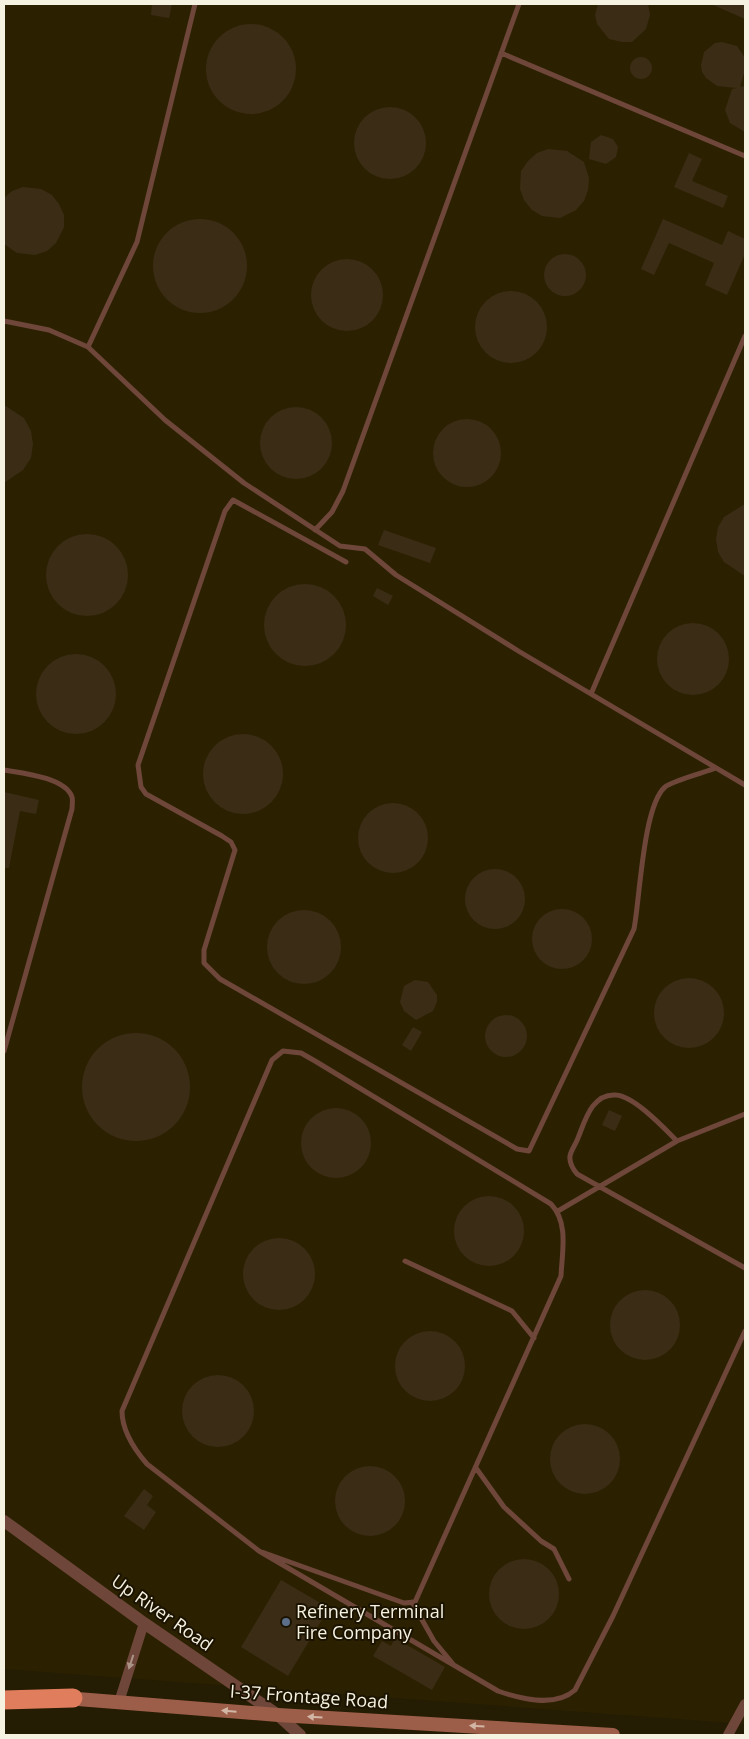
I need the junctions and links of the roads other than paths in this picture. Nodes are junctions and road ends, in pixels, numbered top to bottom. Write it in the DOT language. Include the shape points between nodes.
graph roads {
  1 [pos="195,4"];
  2 [pos="519,4"];
  3 [pos="501,53"];
  4 [pos="745,156"];
  5 [pos="4,321"];
  6 [pos="745,336"];
  7 [pos="88,347"];
  8 [pos="315,530"];
  9 [pos="346,562"];
  10 [pos="591,694"];
  11 [pos="716,768"];
  12 [pos="4,770"];
  13 [pos="745,785"];
  14 [pos="4,1051"];
  15 [pos="745,1114"];
  16 [pos="677,1141"];
  17 [pos="601,1187"];
  18 [pos="558,1211"];
  19 [pos="404,1260"];
  20 [pos="745,1268"];
  21 [pos="745,1331"];
  22 [pos="534,1338"];
  23 [pos="476,1468"];
  24 [pos="4,1521"];
  25 [pos="259,1551"];
  26 [pos="569,1579"];
  27 [pos="412,1602"];
  28 [pos="144,1623"];
  29 [pos="456,1667"];
  30 [pos="4,1692"];
  31 [pos="73,1698"];
  32 [pos="4,1700"];
  33 [pos="118,1702"];
  34 [pos="745,1704"];
  35 [pos="278,1715"];
  36 [pos="300,1735"];
  37 [pos="613,1735"];
  38 [pos="728,1735"];
  1 -- 7 [label="lane" via="137,242"];
  2 -- 3 [label="lane"];
  3 -- 4 [label="lane"];
  3 -- 8 [label="lane" via="343,492 332,512"];
  5 -- 7 [label="lane" via="49,330"];
  6 -- 10 [label="lane"];
  7 -- 8 [label="lane" via="165,420 244,483"];
  8 -- 10 [label="lane" via="340,546 364,549 396,575"];
  9 -- 11 [label="lane" via="233,500 225,511 138,765 141,787 146,794 231,842 235,850 204,950 204,963 220,979 517,1149 529,1151 634,929 643,852 656,800 665,786"];
  10 -- 11 [label="lane"];
  11 -- 13 [label="lane"];
  12 -- 14 [label="lane" via="47,778 64,787 72,796 72,809"];
  15 -- 16 [label="lane"];
  16 -- 17 [label="lane"];
  16 -- 17 [label="lane" via="627,1098 615,1094 602,1097 591,1107 570,1156 577,1174"];
  17 -- 18 [label="lane"];
  17 -- 20 [label="lane"];
  18 -- 22 [label="lane" via="562,1223 561,1276"];
  18 -- 25 [label="lane" via="552,1204 300,1053 283,1051 272,1060 122,1411 122,1422 147,1464"];
  19 -- 22 [label="lane" via="512,1311"];
  21 -- 29 [label="lane" via="576,1690 557,1698 520,1698 498,1691"];
  22 -- 23 [label="lane"];
  23 -- 26 [label="lane" via="504,1507 554,1549"];
  23 -- 27 [label="lane" via="415,1602"];
  24 -- 28 [label="street, Up River Road"];
  25 -- 27 [label="lane" via="404,1603"];
  25 -- 29 [label="lane"];
  27 -- 29 [label="lane" via="434,1641"];
  28 -- 33 [label="street, one-way"];
  28 -- 35 [label="street, Up River Road"];
  30 -- 31 [label="main road, I-37 Frontage Road"];
  31 -- 32 [label="highway"];
  31 -- 33 [label="main road, I-37 Frontage Road"];
  35 -- 33 [label="main road, I-37 Frontage Road, one-way"];
  34 -- 38 [label="street"];
  35 -- 36 [label="street, Up River Road"];
  37 -- 35 [label="main road, I-37 Frontage Road, one-way"];
}
